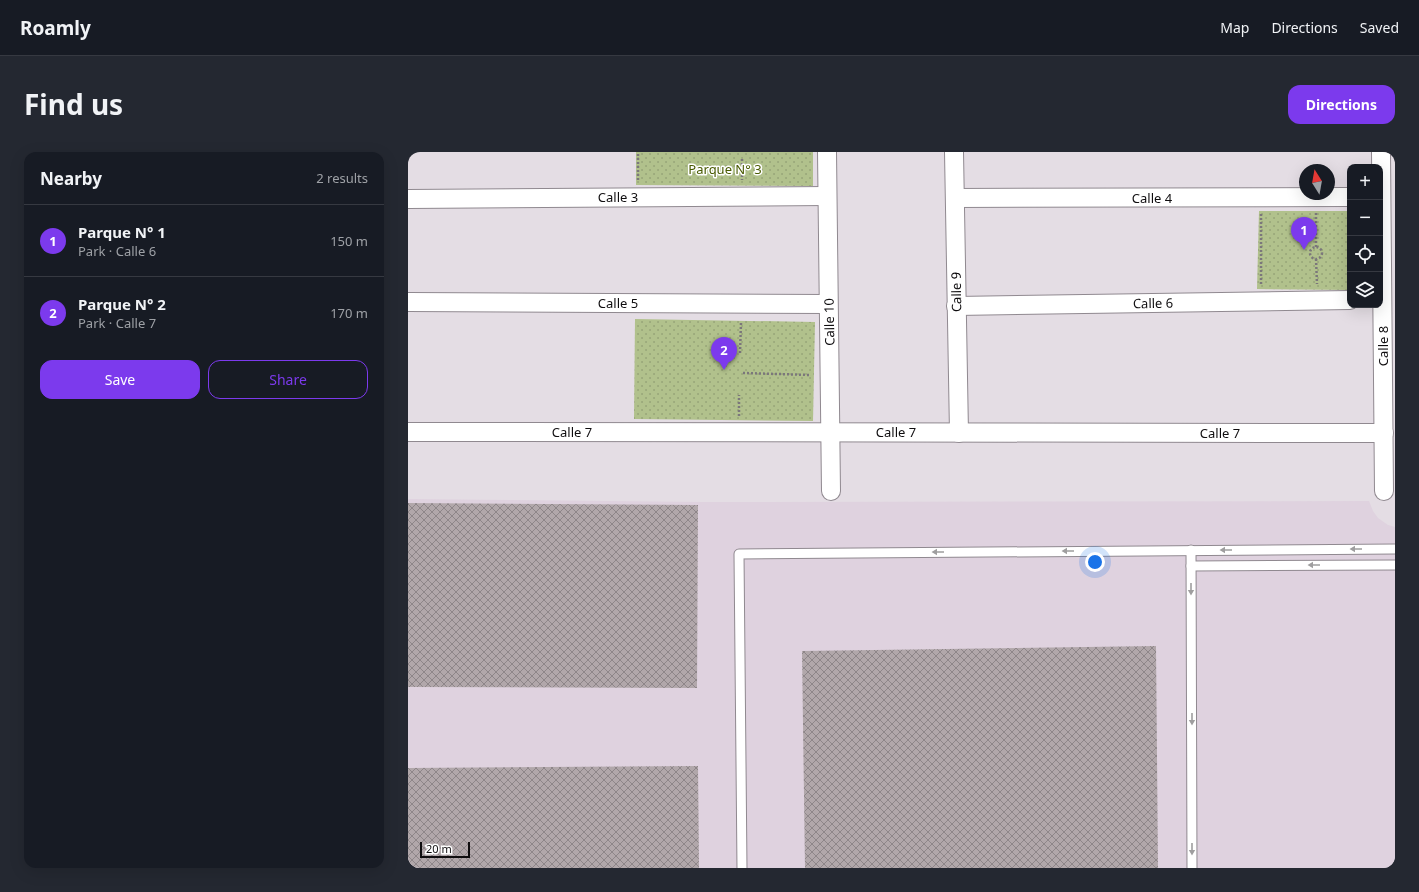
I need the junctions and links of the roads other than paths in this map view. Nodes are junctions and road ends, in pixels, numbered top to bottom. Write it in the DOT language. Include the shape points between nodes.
graph roads {
  1 [pos="827,152"];
  2 [pos="954,152"];
  3 [pos="1381,152"];
  4 [pos="1381,164"];
  5 [pos="827,196"];
  6 [pos="1347,197"];
  7 [pos="955,198"];
  8 [pos="408,199"];
  9 [pos="1382,200"];
  10 [pos="1389,240"];
  11 [pos="1389,261"];
  12 [pos="1383,290"];
  13 [pos="1347,300"];
  14 [pos="408,302"];
  15 [pos="828,304"];
  16 [pos="956,306"];
  17 [pos="1381,308"];
  18 [pos="408,432"];
  19 [pos="830,432"];
  20 [pos="959,433"];
  21 [pos="1384,433"];
  22 [pos="830,491"];
  23 [pos="1384,491"];
  24 [pos="1395,549"];
  25 [pos="1191,550"];
  26 [pos="1395,565"];
  27 [pos="1191,566"];
  28 [pos="742,868"];
  29 [pos="1192,868"];
  1 -- 5 [label="street, Calle 10"];
  2 -- 7 [label="street, Calle 9"];
  3 -- 4 [label="street, Calle 8"];
  5 -- 8 [label="street, Calle 3"];
  5 -- 15 [label="street, Calle 10"];
  6 -- 7 [label="street, Calle 4"];
  7 -- 16 [label="street, Calle 9"];
  9 -- 10 [label="street, Calle 8"];
  10 -- 11 [label="street, Calle 8"];
  11 -- 12 [label="street, Calle 8"];
  13 -- 16 [label="street, Calle 6"];
  14 -- 15 [label="street, Calle 5"];
  15 -- 19 [label="street, Calle 10"];
  16 -- 20 [label="street, Calle 9"];
  17 -- 21 [label="street, Calle 8"];
  18 -- 19 [label="street, Calle 7"];
  19 -- 20 [label="street, Calle 7"];
  19 -- 22 [label="street, Calle 10"];
  20 -- 21 [label="street, Calle 7"];
  21 -- 23 [label="street, Calle 8"];
  24 -- 25 [label="lane, one-way"];
  25 -- 27 [label="lane"];
  25 -- 28 [label="lane, one-way" via="739,554"];
  26 -- 27 [label="lane, one-way"];
  27 -- 29 [label="lane, one-way"];
}
